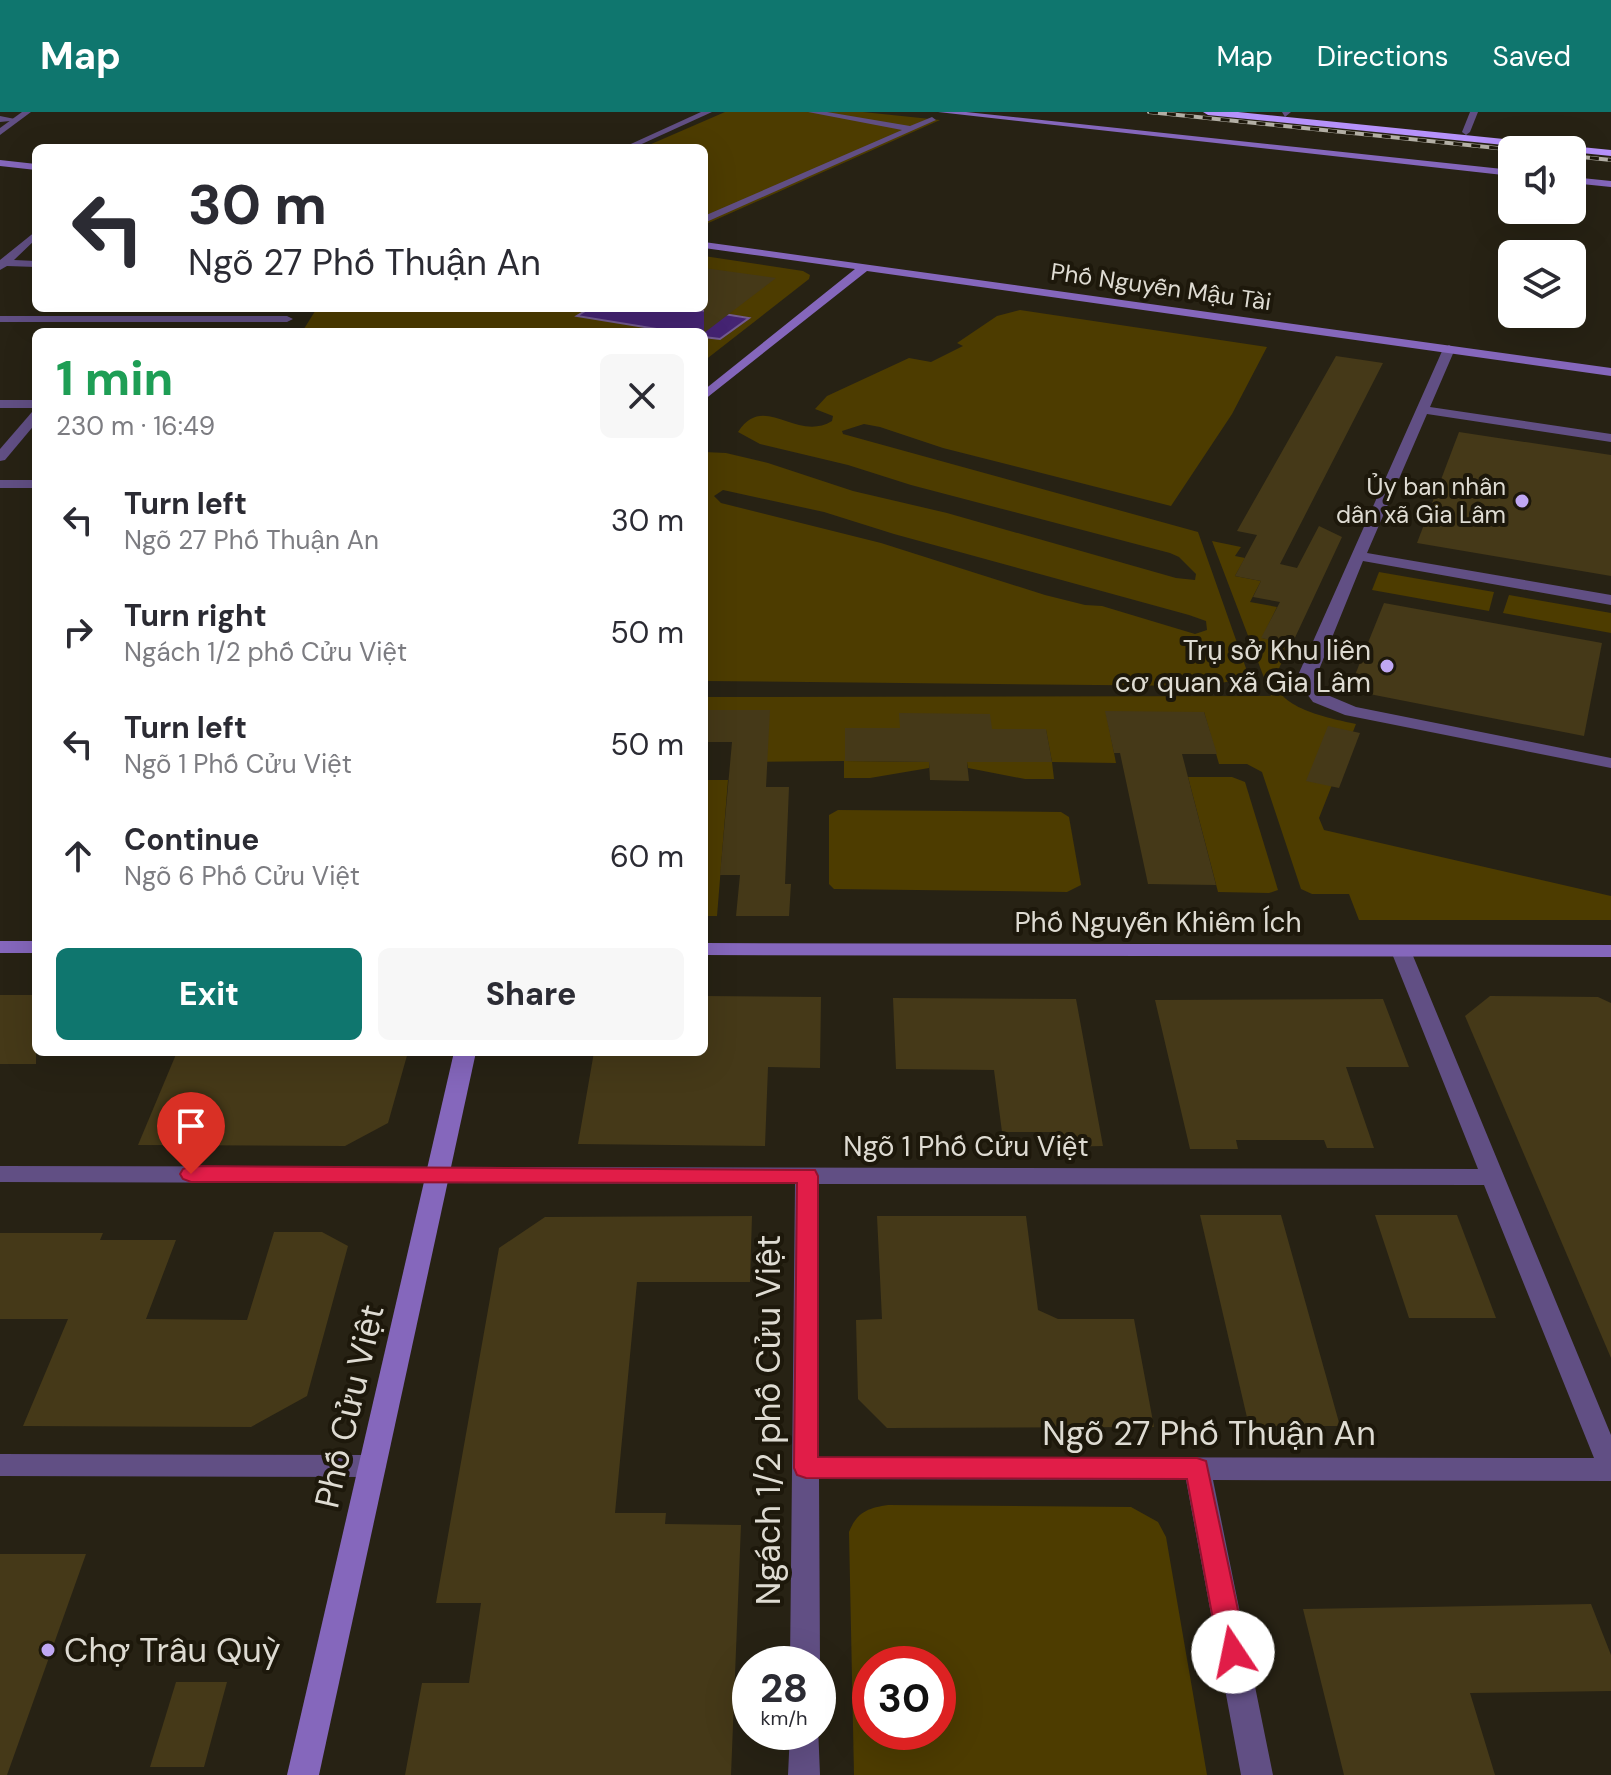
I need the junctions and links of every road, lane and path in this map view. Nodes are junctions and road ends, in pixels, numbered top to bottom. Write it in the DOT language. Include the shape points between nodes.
graph roads {
  1 [pos="27,112"];
  2 [pos="708,112"];
  3 [pos="812,112"];
  4 [pos="942,112"];
  5 [pos="1208,112"];
  6 [pos="1264,112"];
  7 [pos="1474,112"];
  8 [pos="1286,113"];
  9 [pos="1252,114"];
  10 [pos="0,119"];
  11 [pos="16,120"];
  12 [pos="932,120"];
  13 [pos="911,129"];
  14 [pos="0,132"];
  15 [pos="1466,132"];
  16 [pos="635,144"];
  17 [pos="1611,147"];
  18 [pos="1611,153"];
  19 [pos="0,163"];
  20 [pos="32,167"];
  21 [pos="1498,172"];
  22 [pos="1586,181"];
  23 [pos="1611,184"];
  24 [pos="708,218"];
  25 [pos="32,238"];
  26 [pos="708,246"];
  27 [pos="32,264"];
  28 [pos="1,265"];
  29 [pos="865,267"];
  30 [pos="291,314"];
  31 [pos="0,319"];
  32 [pos="118,319"];
  33 [pos="110,328"];
  34 [pos="1449,349"];
  35 [pos="1611,372"];
  36 [pos="708,393"];
  37 [pos="0,404"];
  38 [pos="32,404"];
  39 [pos="1422,410"];
  40 [pos="32,420"];
  41 [pos="1611,438"];
  42 [pos="0,457"];
  43 [pos="0,484"];
  44 [pos="32,484"];
  45 [pos="1358,556"];
  46 [pos="1611,600"];
  47 [pos="1611,763"];
  48 [pos="0,947"];
  49 [pos="32,947"];
  50 [pos="708,949"];
  51 [pos="1401,951"];
  52 [pos="1611,951"];
  53 [pos="464,1056"];
  54 [pos="0,1174"];
  55 [pos="438,1175"];
  56 [pos="807,1176"];
  57 [pos="1494,1177"];
  58 [pos="0,1465"];
  59 [pos="372,1466"];
  60 [pos="806,1468"];
  61 [pos="1197,1469"];
  62 [pos="1611,1469"];
  63 [pos="805,1646"];
  64 [pos="805,1750"];
  65 [pos="303,1775"];
  66 [pos="804,1775"];
  67 [pos="1257,1775"];
  1 -- 11 [label="street"];
  2 -- 16 [label="street"];
  3 -- 13 [label="street"];
  4 -- 21 [label="street"];
  5 -- 9 [label="highway"];
  6 -- 8 [label="highway"];
  7 -- 15 [label="street"];
  8 -- 15 [label="highway"];
  9 -- 18 [label="highway"];
  10 -- 11 [label="street"];
  11 -- 14 [label="street"];
  12 -- 13 [label="street"];
  13 -- 24 [label="street"];
  15 -- 17 [label="highway"];
  19 -- 20 [label="street"];
  22 -- 23 [label="street"];
  25 -- 28 [label="street"];
  26 -- 29 [label="street, Phố Nguyễn Mậu Tài"];
  27 -- 28 [label="street"];
  29 -- 34 [label="street, Phố Nguyễn Mậu Tài"];
  29 -- 36 [label="street"];
  30 -- 32 [label="street"];
  31 -- 32 [label="street"];
  32 -- 33 [label="street"];
  34 -- 35 [label="street, Phố Nguyễn Mậu Tài"];
  34 -- 39 [label="street"];
  37 -- 38 [label="street"];
  39 -- 41 [label="street"];
  39 -- 45 [label="street"];
  40 -- 42 [label="street"];
  43 -- 44 [label="street"];
  45 -- 46 [label="street"];
  45 -- 47 [label="street" via="1307,673 1306,682 1319,698 1351,711"];
  48 -- 49 [label="street"];
  50 -- 51 [label="street, Phố Nguyễn Khiêm Ích"];
  51 -- 52 [label="street, Phố Nguyễn Khiêm Ích"];
  51 -- 57 [label="street"];
  53 -- 55 [label="street, Phố Cửu Việt"];
  54 -- 55 [label="street, Ngõ 1 Phố Cửu Việt"];
  55 -- 56 [label="street, Ngõ 1 Phố Cửu Việt"];
  55 -- 59 [label="street, Phố Cửu Việt"];
  56 -- 57 [label="street, Ngõ 1 Phố Cửu Việt"];
  56 -- 60 [label="street, Ngách 1/2 phố Cửu Việt"];
  57 -- 62 [label="street"];
  58 -- 59 [label="street"];
  59 -- 65 [label="street, Phố Cửu Việt"];
  60 -- 61 [label="street, Ngõ 27 Phố Thuận An"];
  60 -- 63 [label="street, Ngách 1/2 phố Cửu Việt"];
  61 -- 62 [label="street, Ngõ 27 Phố Thuận An"];
  61 -- 67 [label="street"];
  64 -- 66 [label="street"];
}
